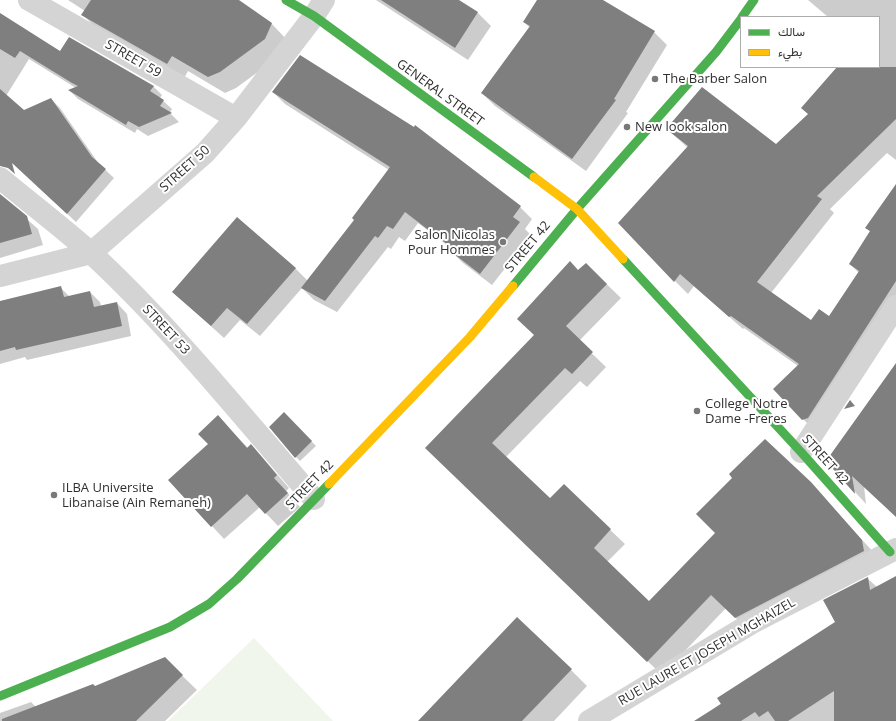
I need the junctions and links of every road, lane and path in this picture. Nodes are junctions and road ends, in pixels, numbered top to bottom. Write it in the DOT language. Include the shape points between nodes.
graph roads {
  1 [pos="29,0"];
  2 [pos="286,0"];
  3 [pos="754,0"];
  4 [pos="319,8"];
  5 [pos="743,16"];
  6 [pos="740,21"];
  7 [pos="236,118"];
  8 [pos="0,178"];
  9 [pos="577,209"];
  10 [pos="91,253"];
  11 [pos="0,276"];
  12 [pos="896,306"];
  13 [pos="801,452"];
  14 [pos="314,499"];
  15 [pos="893,551"];
  16 [pos="0,696"];
  17 [pos="589,721"];
  1 -- 7 [label="street, STREET 59"];
  2 -- 4 [label="street, GENERAL STREET"];
  3 -- 5 [label="street, STREET 42"];
  4 -- 7 [label="street, STREET 50"];
  4 -- 9 [label="street, GENERAL STREET"];
  6 -- 9 [label="street, STREET 42" via="716,52"];
  7 -- 10 [label="street, STREET 50" via="205,153"];
  8 -- 10 [label="street, STREET 53"];
  9 -- 13 [label="street, STREET 42"];
  9 -- 14 [label="street, STREET 42" via="470,337"];
  10 -- 11 [label="street, STREET 50"];
  10 -- 14 [label="street, STREET 53" via="180,344"];
  12 -- 13 [label="street"];
  13 -- 15 [label="street, STREET 42"];
  14 -- 16 [label="street, STREET 42" via="237,580 209,604 170,627"];
  15 -- 17 [label="street, RUE LAURE ET JOSEPH MGHAIZEL" via="752,623"];
}
